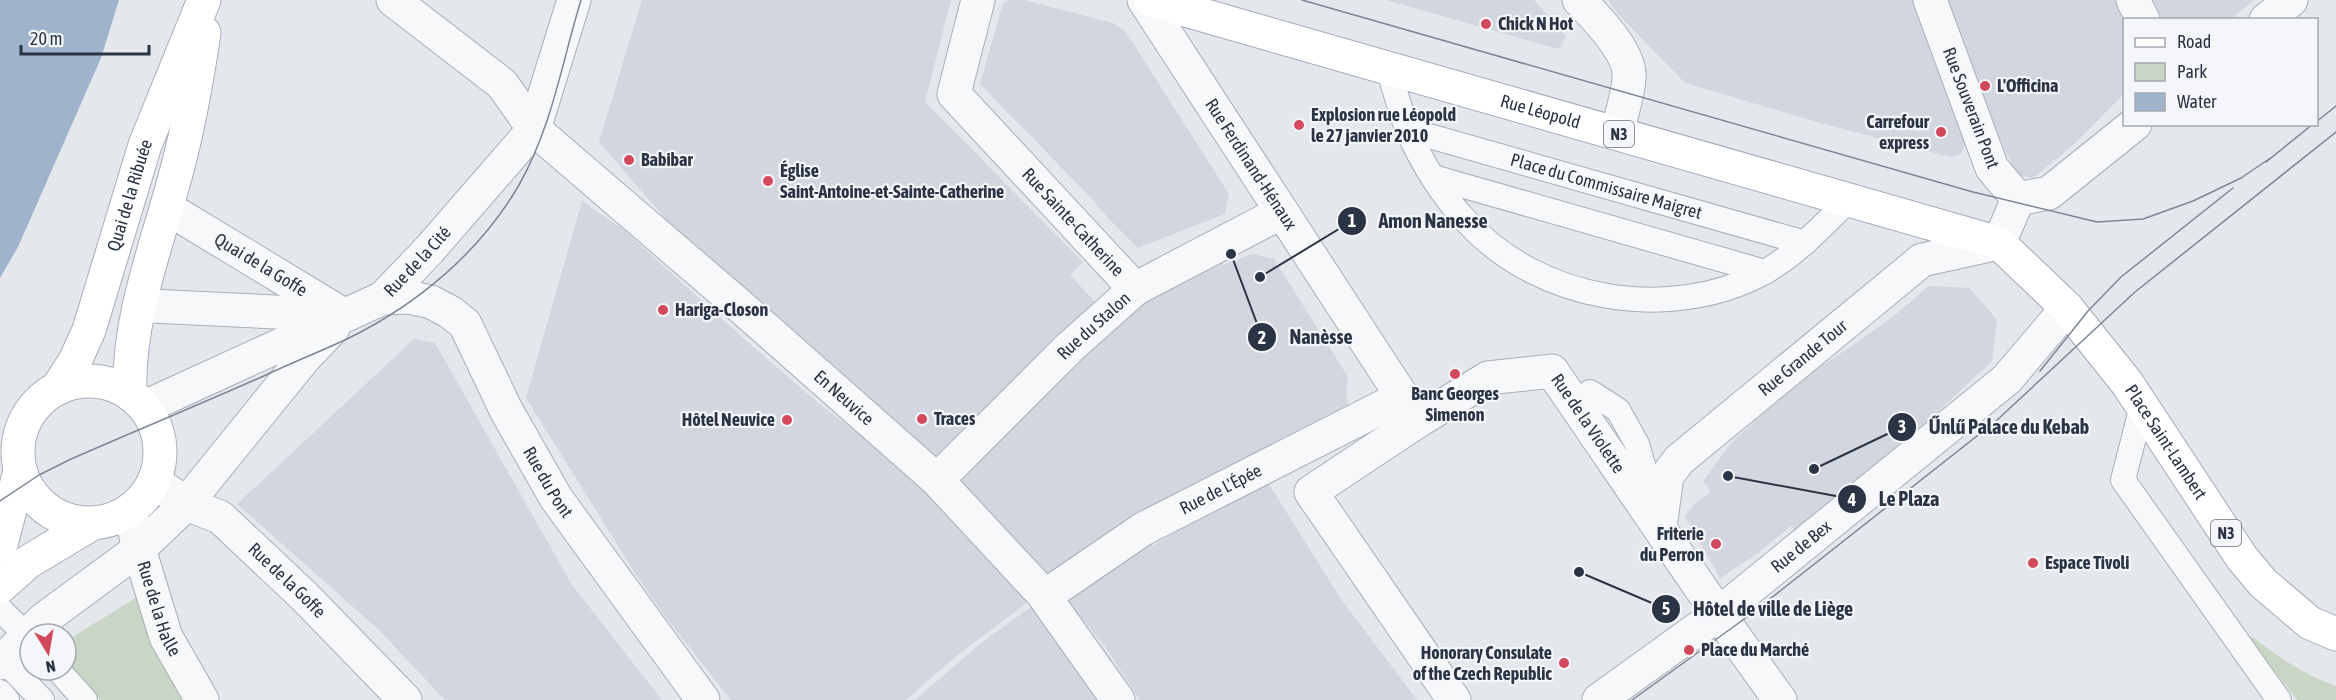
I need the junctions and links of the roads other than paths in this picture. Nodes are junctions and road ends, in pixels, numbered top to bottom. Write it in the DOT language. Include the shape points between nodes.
graph roads {
  1 [pos="204,0"];
  2 [pos="209,0"];
  3 [pos="393,0"];
  4 [pos="573,0"];
  5 [pos="978,0"];
  6 [pos="1144,0"];
  7 [pos="1150,0"];
  8 [pos="1580,0"];
  9 [pos="1930,0"];
  10 [pos="2133,0"];
  11 [pos="2291,0"];
  12 [pos="2142,18"];
  13 [pos="2268,18"];
  14 [pos="1388,68"];
  15 [pos="2133,126"];
  16 [pos="534,129"];
  17 [pos="1408,130"];
  18 [pos="1617,134"];
  19 [pos="1433,177"];
  20 [pos="1850,199"];
  21 [pos="2018,199"];
  22 [pos="1282,212"];
  23 [pos="177,214"];
  24 [pos="1804,243"];
  25 [pos="1999,243"];
  26 [pos="1765,272"];
  27 [pos="1135,289"];
  28 [pos="383,298"];
  29 [pos="140,303"];
  30 [pos="2067,308"];
  31 [pos="344,315"];
  32 [pos="57,388"];
  33 [pos="1590,392"];
  34 [pos="138,401"];
  35 [pos="2142,406"];
  36 [pos="1410,409"];
  37 [pos="1287,456"];
  38 [pos="20,471"];
  39 [pos="937,480"];
  40 [pos="154,481"];
  41 [pos="1311,492"];
  42 [pos="186,504"];
  43 [pos="130,511"];
  44 [pos="93,524"];
  45 [pos="1660,527"];
  46 [pos="0,548"];
  47 [pos="139,549"];
  48 [pos="0,587"];
  49 [pos="1046,596"];
  50 [pos="0,609"];
  51 [pos="1718,615"];
  52 [pos="41,622"];
  53 [pos="18,628"];
  54 [pos="2336,634"];
  55 [pos="18,646"];
  56 [pos="1,659"];
  57 [pos="69,682"];
  58 [pos="0,692"];
  59 [pos="7,700"];
  60 [pos="42,700"];
  61 [pos="85,700"];
  62 [pos="202,700"];
  63 [pos="405,700"];
  64 [pos="703,700"];
  65 [pos="1118,700"];
  66 [pos="1454,700"];
  67 [pos="1599,700"];
  68 [pos="1780,700"];
  69 [pos="2279,700"];
  1 -- 32 [label="main road, Quai de la Ribuée" via="145,145 89,330"];
  2 -- 29 [label="main road, Quai de la Ribuée" via="182,154"];
  3 -- 16 [label="street, En Neuvice" via="502,84"];
  4 -- 16 [label="street, Rue de la Cité"];
  5 -- 27 [label="street, Rue Sainte-Catherine" via="954,94"];
  6 -- 22 [label="street, Rue Ferdinand-Hénaux"];
  7 -- 14 [label="main road, Rue Léopold / N3"];
  8 -- 18 [label="street" via="1620,49 1630,76"];
  9 -- 21 [label="street, Rue Souverain Pont" via="1992,168"];
  10 -- 12 [label="street"];
  11 -- 13 [label="street"];
  14 -- 17 [label="lane"];
  14 -- 18 [label="main road, Rue Léopold / N3"];
  15 -- 21 [label="street" via="2049,193"];
  16 -- 28 [label="street, Rue de la Cité"];
  16 -- 39 [label="street, En Neuvice"];
  17 -- 19 [label="lane"];
  17 -- 24 [label="lane, Place du Commissaire Maigret"];
  18 -- 20 [label="main road, Rue Léopold / N3"];
  19 -- 26 [label="lane"];
  19 -- 26 [label="lane" via="1466,221 1501,252 1542,276 1602,296 1672,299 1733,286"];
  20 -- 24 [label="lane"];
  20 -- 25 [label="main road, Rue Léopold / N3"];
  21 -- 25 [label="street"];
  22 -- 27 [label="street, Rue du Stalon"];
  22 -- 36 [label="street, Rue Ferdinand-Hénaux"];
  23 -- 31 [label="street, Quai de la Goffe"];
  24 -- 26 [label="lane"];
  25 -- 30 [label="main road, Place Saint-Lambert / N3"];
  25 -- 45 [label="street, Rue Grande Tour" via="1922,260 1679,460 1666,476"];
  27 -- 39 [label="street, Rue du Stalon" via="1069,348"];
  28 -- 31 [label="street, Rue de la Cité"];
  28 -- 64 [label="street, Rue du Pont" via="408,297 431,302 465,324 506,410 556,498"];
  29 -- 31 [label="street"];
  29 -- 34 [label="main road, Quai de la Ribuée" via="129,369"];
  30 -- 35 [label="main road, Place Saint-Lambert / N3"];
  30 -- 51 [label="street, Rue de Bex" via="2007,379"];
  31 -- 34 [label="street, Rue de la Cité"];
  31 -- 42 [label="street"];
  32 -- 34 [label="main road" via="94,381 114,386"];
  32 -- 38 [label="main road" via="28,415 20,432"];
  33 -- 45 [label="lane" via="1618,410 1637,444"];
  34 -- 40 [label="main road" via="154,423 160,443"];
  35 -- 54 [label="main road, Place Saint-Lambert / N3" via="2242,558 2263,583 2310,623"];
  35 -- 69 [label="lane" via="2123,480"];
  36 -- 37 [label="street, Rue de L'Épée"];
  36 -- 41 [label="street, Rue de la Violette"];
  36 -- 45 [label="street, Rue de la Violette" via="1488,378 1552,371"];
  37 -- 41 [label="street"];
  37 -- 49 [label="street, Rue de L'Épée" via="1143,529"];
  38 -- 44 [label="main road" via="27,489 55,516"];
  38 -- 46 [label="main road"];
  39 -- 49 [label="street, En Neuvice"];
  40 -- 42 [label="street, Rue de la Goffe"];
  40 -- 43 [label="main road"];
  41 -- 66 [label="street"];
  42 -- 47 [label="street"];
  42 -- 63 [label="street, Rue de la Goffe" via="220,517"];
  43 -- 44 [label="main road"];
  43 -- 47 [label="street, Rue de la Halle"];
  44 -- 48 [label="main road" via="28,562"];
  45 -- 51 [label="street, Rue de la Violette"];
  47 -- 52 [label="street"];
  47 -- 62 [label="street, Rue de la Halle" via="166,637"];
  49 -- 65 [label="street, En Neuvice"];
  50 -- 53 [label="lane"];
  51 -- 67 [label="street"];
  51 -- 68 [label="street, Rue de la Violette"];
  55 -- 56 [label="street"];
  56 -- 60 [label="lane"];
  57 -- 61 [label="lane"];
  58 -- 59 [label="lane"];
}
